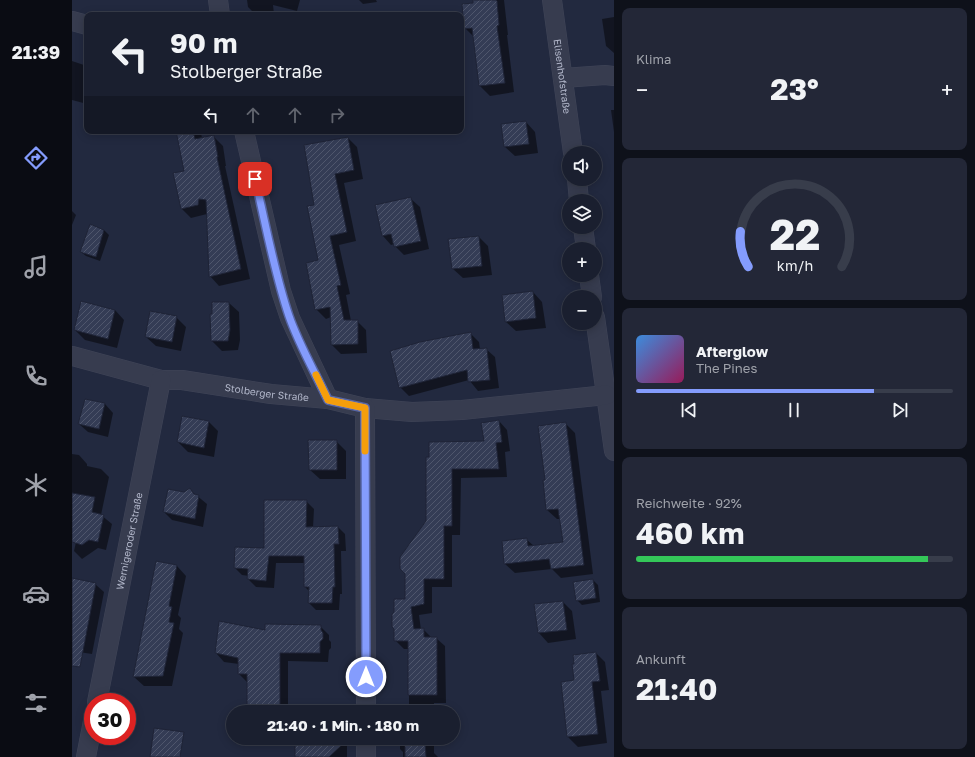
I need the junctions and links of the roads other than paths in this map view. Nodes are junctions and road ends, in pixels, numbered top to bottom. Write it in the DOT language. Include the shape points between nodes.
graph roads {
  1 [pos="218,0"];
  2 [pos="552,0"];
  3 [pos="220,12"];
  4 [pos="72,21"];
  5 [pos="84,24"];
  6 [pos="614,76"];
  7 [pos="563,78"];
  8 [pos="245,134"];
  9 [pos="572,146"];
  10 [pos="601,330"];
  11 [pos="606,340"];
  12 [pos="72,356"];
  13 [pos="161,380"];
  14 [pos="606,394"];
  15 [pos="328,400"];
  16 [pos="365,408"];
  17 [pos="614,451"];
  18 [pos="99,693"];
  19 [pos="366,705"];
  20 [pos="88,745"];
  21 [pos="366,745"];
  22 [pos="86,757"];
  23 [pos="366,757"];
  1 -- 3 [label="street"];
  2 -- 7 [label="street, Elisenhofstraße"];
  4 -- 5 [label="street"];
  6 -- 7 [label="street"];
  7 -- 9 [label="street, Elisenhofstraße"];
  8 -- 15 [label="street" via="281,291 293,324"];
  10 -- 11 [label="street"];
  11 -- 14 [label="street"];
  12 -- 13 [label="street, Stolberger Straße"];
  13 -- 15 [label="street, Stolberger Straße" via="182,380"];
  13 -- 18 [label="street, Wernigeroder Straße"];
  14 -- 16 [label="street, Stolberger Straße" via="462,410 412,412"];
  14 -- 17 [label="street"];
  15 -- 16 [label="street, Stolberger Straße"];
  16 -- 19 [label="street"];
  20 -- 22 [label="street"];
  21 -- 23 [label="street"];
}
